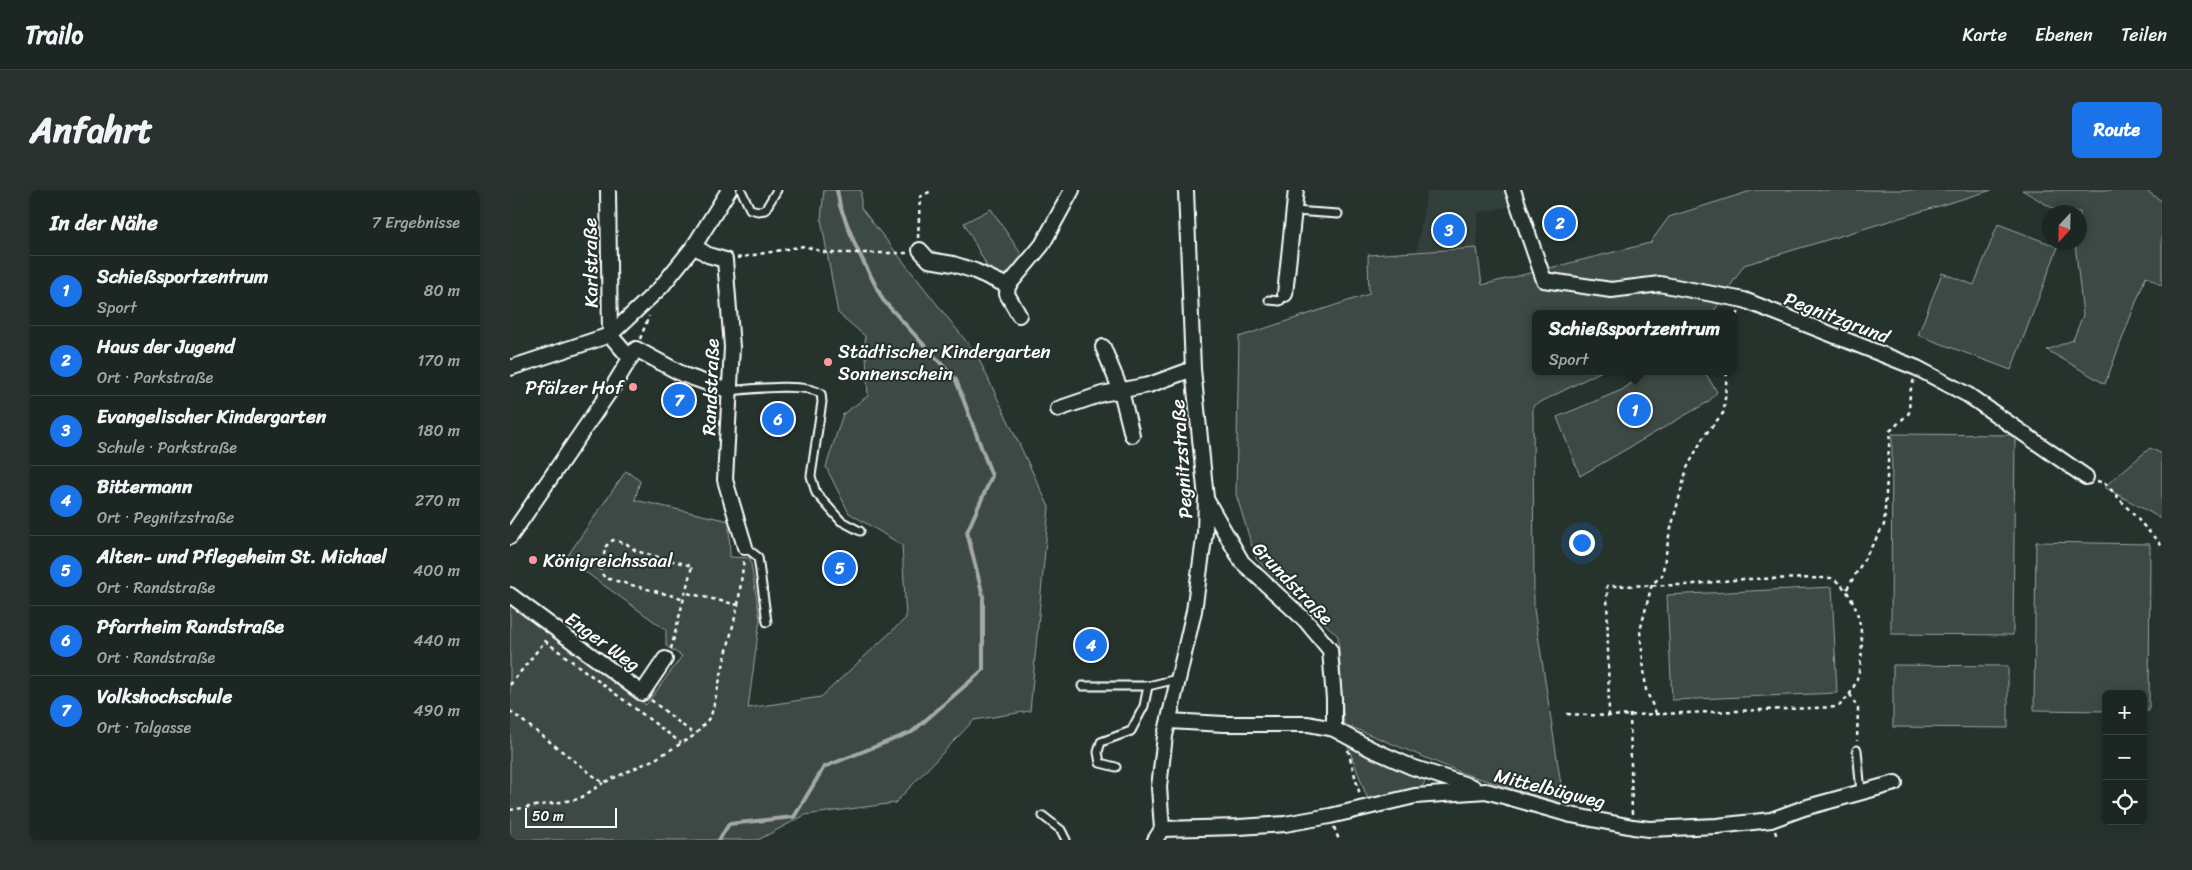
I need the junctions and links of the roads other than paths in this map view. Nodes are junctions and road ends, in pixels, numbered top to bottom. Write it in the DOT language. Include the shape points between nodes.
graph roads {
  1 [pos="608,190"];
  2 [pos="729,190"];
  3 [pos="741,190"];
  4 [pos="777,190"];
  5 [pos="1072,190"];
  6 [pos="1186,190"];
  7 [pos="1296,190"];
  8 [pos="1513,190"];
  9 [pos="1294,210"];
  10 [pos="1338,214"];
  11 [pos="694,246"];
  12 [pos="914,251"];
  13 [pos="1008,286"];
  14 [pos="1285,294"];
  15 [pos="1269,300"];
  16 [pos="1019,316"];
  17 [pos="610,335"];
  18 [pos="1103,347"];
  19 [pos="630,357"];
  20 [pos="510,368"];
  21 [pos="1193,369"];
  22 [pos="730,390"];
  23 [pos="1121,391"];
  24 [pos="1058,409"];
  25 [pos="1132,435"];
  26 [pos="2086,477"];
  27 [pos="1206,498"];
  28 [pos="860,531"];
  29 [pos="510,537"];
  30 [pos="745,547"];
  31 [pos="510,594"];
  32 [pos="767,622"];
  33 [pos="665,659"];
  34 [pos="1177,679"];
  35 [pos="1082,686"];
  36 [pos="1148,686"];
  37 [pos="1169,721"];
  38 [pos="1339,731"];
  39 [pos="1857,750"];
  40 [pos="1116,767"];
  41 [pos="1895,783"];
  42 [pos="1486,791"];
  43 [pos="1861,792"];
  44 [pos="1043,816"];
  45 [pos="1158,834"];
  46 [pos="1066,840"];
  1 -- 17 [label="street, Karlstraße"];
  2 -- 11 [label="street"];
  3 -- 4 [label="lane" via="750,209 758,212 765,210"];
  5 -- 13 [label="street" via="1042,246"];
  6 -- 21 [label="street, Pegnitzstraße"];
  7 -- 9 [label="street"];
  8 -- 26 [label="street, Pegnitzgrund" via="1544,280 1611,290 1660,284 1744,300 1917,368 1968,395"];
  9 -- 10 [label="lane"];
  9 -- 14 [label="street"];
  11 -- 17 [label="street" via="661,287"];
  11 -- 22 [label="street, Randstraße" via="725,260 732,347"];
  12 -- 13 [label="street" via="929,260 975,271"];
  13 -- 16 [label="street" via="1007,294"];
  14 -- 15 [label="lane" via="1280,301"];
  17 -- 19 [label="street"];
  17 -- 20 [label="street"];
  18 -- 23 [label="street"];
  19 -- 22 [label="street" via="636,350 684,375"];
  19 -- 29 [label="street"];
  21 -- 23 [label="street"];
  21 -- 27 [label="street, Pegnitzstraße"];
  22 -- 28 [label="lane" via="779,387 816,390 821,394 811,476 816,494 841,521"];
  22 -- 30 [label="street, Randstraße" via="725,480"];
  23 -- 24 [label="street"];
  23 -- 25 [label="street"];
  27 -- 34 [label="street, Pegnitzstraße" via="1200,578"];
  27 -- 38 [label="street, Grundstraße" via="1242,562 1306,621 1330,650"];
  30 -- 32 [label="lane" via="758,556"];
  31 -- 33 [label="street, Enger Weg" via="642,693"];
  34 -- 36 [label="lane"];
  34 -- 37 [label="street, Pegnitzstraße"];
  35 -- 36 [label="lane"];
  36 -- 40 [label="lane" via="1144,706 1131,731 1100,742 1100,763"];
  37 -- 38 [label="street" via="1308,724"];
  37 -- 45 [label="street, Pegnitzstraße" via="1159,787"];
  38 -- 42 [label="street" via="1370,750"];
  39 -- 43 [label="lane"];
  41 -- 43 [label="street, Mittelbügweg"];
  42 -- 43 [label="street, Mittelbügweg" via="1571,815 1649,829 1771,820"];
  42 -- 45 [label="street, Mittelbügweg" via="1415,796 1285,824"];
  44 -- 46 [label="lane" via="1061,830"];
}
